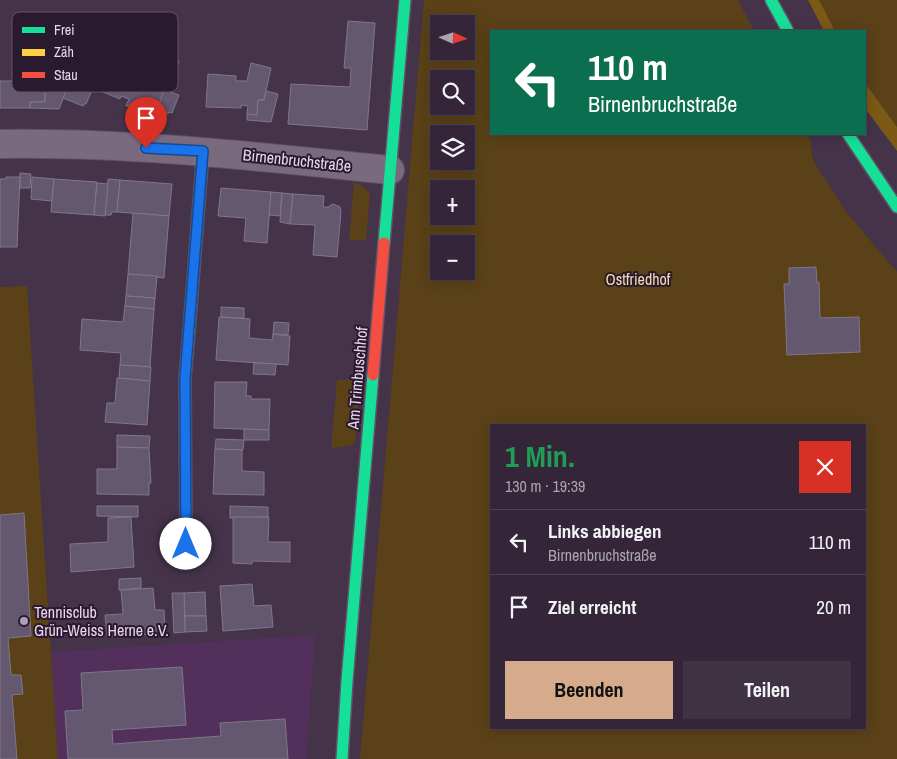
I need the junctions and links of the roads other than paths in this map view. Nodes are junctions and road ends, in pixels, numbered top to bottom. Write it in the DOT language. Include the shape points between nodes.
graph roads {
  1 [pos="405,0"];
  2 [pos="771,0"];
  3 [pos="787,30"];
  4 [pos="849,135"];
  5 [pos="0,144"];
  6 [pos="203,151"];
  7 [pos="390,170"];
  8 [pos="897,207"];
  9 [pos="186,544"];
  10 [pos="342,759"];
  1 -- 7 [label="street, Am Trimbuschhof"];
  2 -- 3 [label="street"];
  4 -- 8 [label="street"];
  5 -- 6 [label="street, Birnenbruchstraße"];
  6 -- 7 [label="street, Birnenbruchstraße"];
  6 -- 9 [label="street" via="185,378"];
  7 -- 10 [label="street, Am Trimbuschhof"];
}
